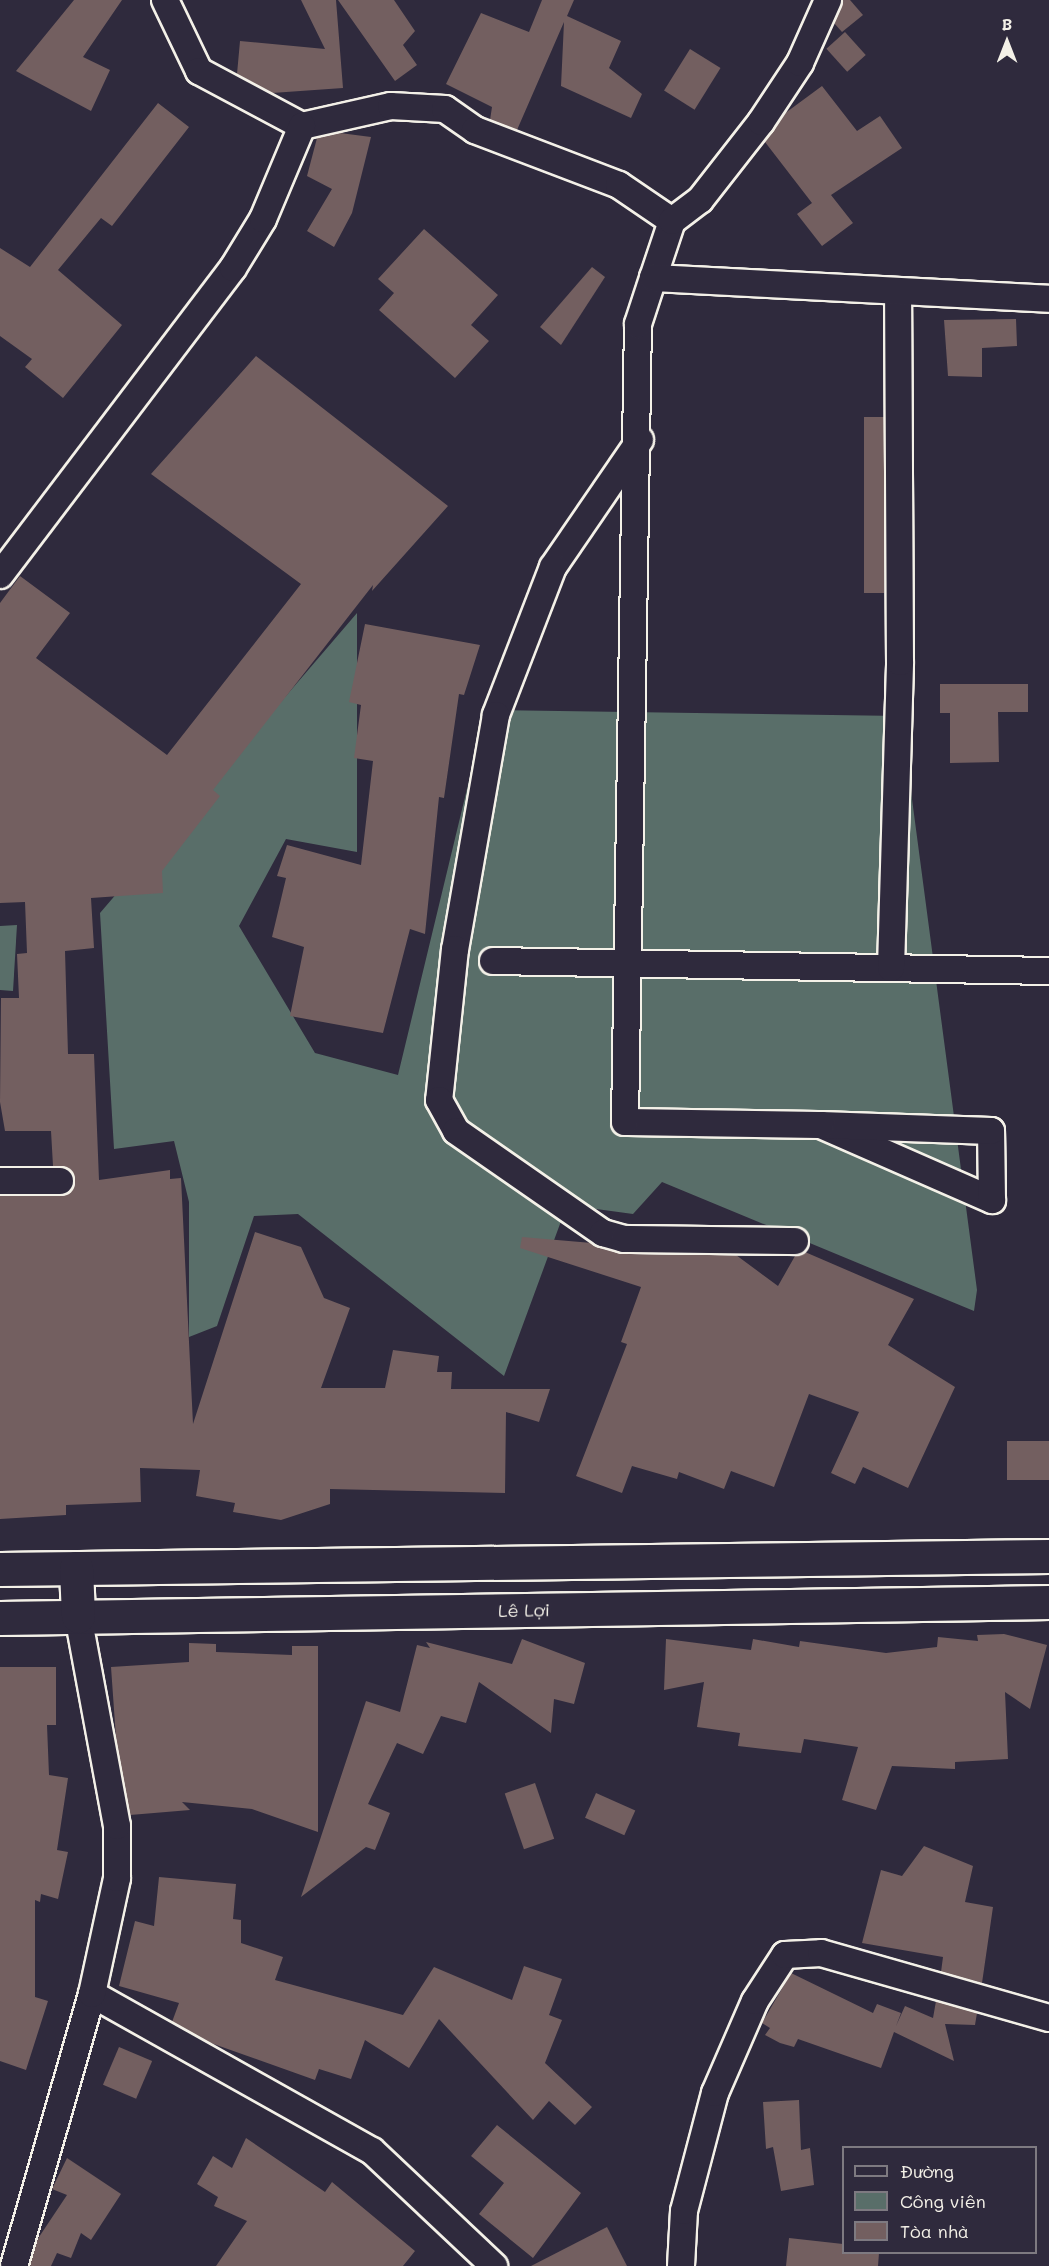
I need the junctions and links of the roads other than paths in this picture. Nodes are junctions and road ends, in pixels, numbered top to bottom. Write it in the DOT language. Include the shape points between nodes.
graph roads {
  1 [pos="165,0"];
  2 [pos="828,0"];
  3 [pos="302,126"];
  4 [pos="672,221"];
  5 [pos="653,278"];
  6 [pos="898,293"];
  7 [pos="1049,299"];
  8 [pos="640,440"];
  9 [pos="0,575"];
  10 [pos="632,960"];
  11 [pos="493,961"];
  12 [pos="891,968"];
  13 [pos="1049,971"];
  14 [pos="821,1125"];
  15 [pos="0,1181"];
  16 [pos="60,1181"];
  17 [pos="795,1240"];
  18 [pos="1049,1556"];
  19 [pos="76,1568"];
  20 [pos="0,1569"];
  21 [pos="1049,1602"];
  22 [pos="78,1616"];
  23 [pos="0,1618"];
  24 [pos="92,1994"];
  25 [pos="1049,2018"];
  26 [pos="14,2266"];
  27 [pos="494,2266"];
  28 [pos="681,2266"];
  1 -- 3 [label="street" via="199,71"];
  2 -- 4 [label="street" via="800,63 760,122 700,200"];
  3 -- 4 [label="street" via="391,106 445,109 476,130 619,185"];
  3 -- 9 [label="street" via="263,219 233,268"];
  4 -- 5 [label="street"];
  5 -- 6 [label="street"];
  5 -- 8 [label="street" via="638,324"];
  6 -- 7 [label="street"];
  6 -- 12 [label="street" via="900,662"];
  8 -- 10 [label="street"];
  8 -- 17 [label="street" via="553,567 496,715 455,949 440,1100 456,1131 603,1233 624,1239"];
  10 -- 11 [label="street"];
  10 -- 12 [label="street"];
  10 -- 14 [label="street" via="625,1122"];
  12 -- 13 [label="street"];
  14 -- 14 [label="street" via="918,1167 992,1200 991,1131"];
  15 -- 16 [label="street"];
  18 -- 19 [label="main road"];
  19 -- 20 [label="main road"];
  19 -- 22 [label="main road"];
  21 -- 22 [label="main road, Lê Lợi"];
  22 -- 23 [label="main road, Lê Lợi"];
  22 -- 24 [label="street" via="117,1826 117,1878"];
  24 -- 26 [label="street"];
  24 -- 27 [label="street" via="372,2151"];
  25 -- 28 [label="street" via="821,1953 785,1955 750,2010 715,2093 684,2211"];
}
